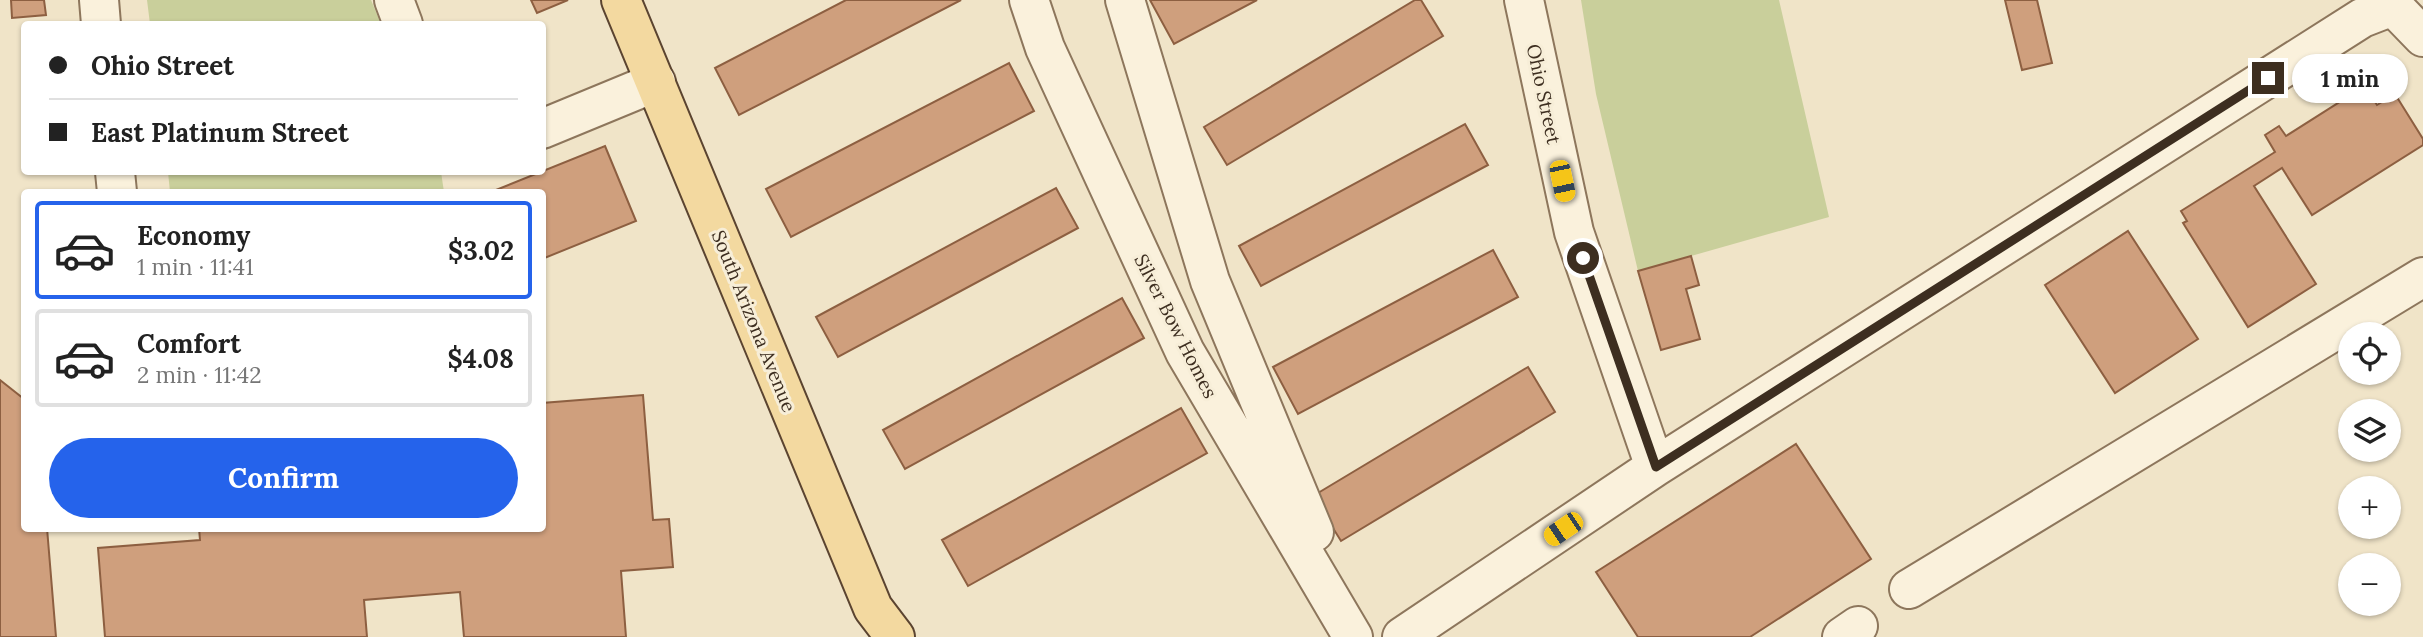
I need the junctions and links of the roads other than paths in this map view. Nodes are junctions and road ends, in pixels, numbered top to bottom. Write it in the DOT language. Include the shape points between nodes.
graph roads {
  1 [pos="99,0"];
  2 [pos="394,0"];
  3 [pos="621,0"];
  4 [pos="1029,0"];
  5 [pos="1125,0"];
  6 [pos="1524,0"];
  7 [pos="2392,3"];
  8 [pos="101,21"];
  9 [pos="402,21"];
  10 [pos="2423,37"];
  11 [pos="656,82"];
  12 [pos="546,127"];
  13 [pos="2423,277"];
  14 [pos="1656,467"];
  15 [pos="1909,589"];
  16 [pos="881,627"];
  17 [pos="1355,637"];
  18 [pos="1402,637"];
  1 -- 8 [label="street"];
  2 -- 9 [label="street"];
  3 -- 11 [label="main road, South Arizona Avenue"];
  4 -- 17 [label="street, Silver Bow Homes" via="1045,48 1185,352"];
  5 -- 17 [label="street, Silver Bow Homes" via="1210,281"];
  6 -- 14 [label="street, Ohio Street" via="1573,232"];
  7 -- 10 [label="street"];
  7 -- 14 [label="street"];
  11 -- 12 [label="street"];
  11 -- 16 [label="main road, South Arizona Avenue"];
  13 -- 15 [label="street"];
  14 -- 18 [label="street"];
}
